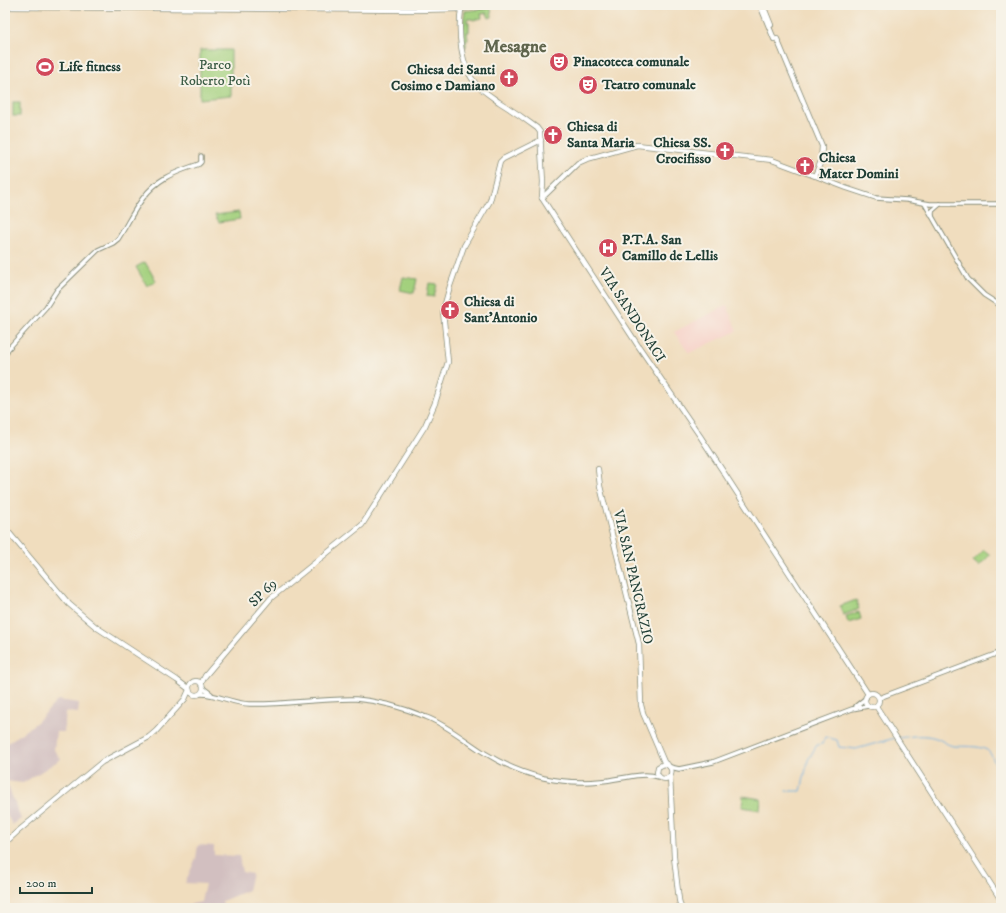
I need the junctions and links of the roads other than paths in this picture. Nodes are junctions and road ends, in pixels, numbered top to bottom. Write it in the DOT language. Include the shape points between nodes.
graph roads {
  1 [pos="494,5"];
  2 [pos="760,5"];
  3 [pos="763,5"];
  4 [pos="5,7"];
  5 [pos="101,7"];
  6 [pos="461,9"];
  7 [pos="776,39"];
  8 [pos="541,140"];
  9 [pos="201,156"];
  10 [pos="815,176"];
  11 [pos="542,198"];
  12 [pos="925,204"];
  13 [pos="930,204"];
  14 [pos="940,204"];
  15 [pos="1001,204"];
  16 [pos="932,213"];
  17 [pos="1001,306"];
  18 [pos="5,355"];
  19 [pos="598,469"];
  20 [pos="5,528"];
  21 [pos="1001,652"];
  22 [pos="205,676"];
  23 [pos="177,680"];
  24 [pos="193,682"];
  25 [pos="202,686"];
  26 [pos="189,689"];
  27 [pos="200,694"];
  28 [pos="194,695"];
  29 [pos="213,696"];
  30 [pos="867,696"];
  31 [pos="879,698"];
  32 [pos="185,699"];
  33 [pos="868,706"];
  34 [pos="876,706"];
  35 [pos="852,709"];
  36 [pos="662,757"];
  37 [pos="669,766"];
  38 [pos="658,768"];
  39 [pos="686,768"];
  40 [pos="645,775"];
  41 [pos="669,776"];
  42 [pos="658,777"];
  43 [pos="5,844"];
  44 [pos="1001,900"];
  45 [pos="681,908"];
  1 -- 6 [label="main road"];
  2 -- 7 [label="main road"];
  3 -- 7 [label="main road"];
  4 -- 5 [label="main road"];
  5 -- 6 [label="main road"];
  6 -- 8 [label="main road" via="459,23 466,68 478,86 537,128"];
  7 -- 10 [label="main road" via="822,146 821,161"];
  8 -- 11 [label="main road"];
  8 -- 22 [label="main road, SP 69" via="500,162 487,206 464,246 443,311 448,362 425,426 362,525 271,598"];
  9 -- 18 [label="street" via="199,164 166,177 150,189 118,239 98,250 57,290 46,307"];
  10 -- 11 [label="main road" via="772,160 637,145 578,163"];
  10 -- 12 [label="street" via="863,195"];
  11 -- 30 [label="main road, VIA SANDONACI"];
  12 -- 13 [label="street"];
  12 -- 16 [label="street"];
  13 -- 14 [label="street"];
  13 -- 16 [label="street"];
  14 -- 15 [label="street"];
  14 -- 16 [label="street"];
  16 -- 17 [label="street" via="968,279 984,295"];
  19 -- 36 [label="main road, VIA SAN PANCRAZIO" via="639,644 641,705"];
  20 -- 23 [label="main road" via="69,604 96,627"];
  21 -- 31 [label="street"];
  22 -- 24 [label="main road"];
  22 -- 25 [label="main road"];
  23 -- 24 [label="main road"];
  23 -- 26 [label="main road"];
  24 -- 25 [label="main road"];
  24 -- 26 [label="main road"];
  25 -- 27 [label="main road"];
  25 -- 29 [label="street"];
  26 -- 28 [label="main road"];
  26 -- 32 [label="main road"];
  27 -- 28 [label="main road"];
  27 -- 29 [label="street"];
  28 -- 32 [label="main road"];
  29 -- 40 [label="street" via="250,704 354,699 379,702 428,717 500,762 545,778 583,782"];
  30 -- 31 [label="main road" via="874,694"];
  30 -- 33 [label="main road"];
  30 -- 35 [label="street"];
  31 -- 34 [label="main road"];
  32 -- 43 [label="main road" via="156,731 102,762"];
  33 -- 34 [label="main road"];
  33 -- 35 [label="street"];
  34 -- 44 [label="main road"];
  35 -- 39 [label="street" via="713,762"];
  36 -- 37 [label="main road, VIA SAN PANCRAZIO"];
  36 -- 38 [label="main road"];
  37 -- 38 [label="main road" via="664,764"];
  37 -- 39 [label="street" via="676,769"];
  37 -- 41 [label="main road"];
  38 -- 40 [label="street"];
  38 -- 42 [label="main road"];
  39 -- 41 [label="street"];
  40 -- 42 [label="street"];
  41 -- 42 [label="main road"];
  41 -- 45 [label="main road" via="674,856"];
}
